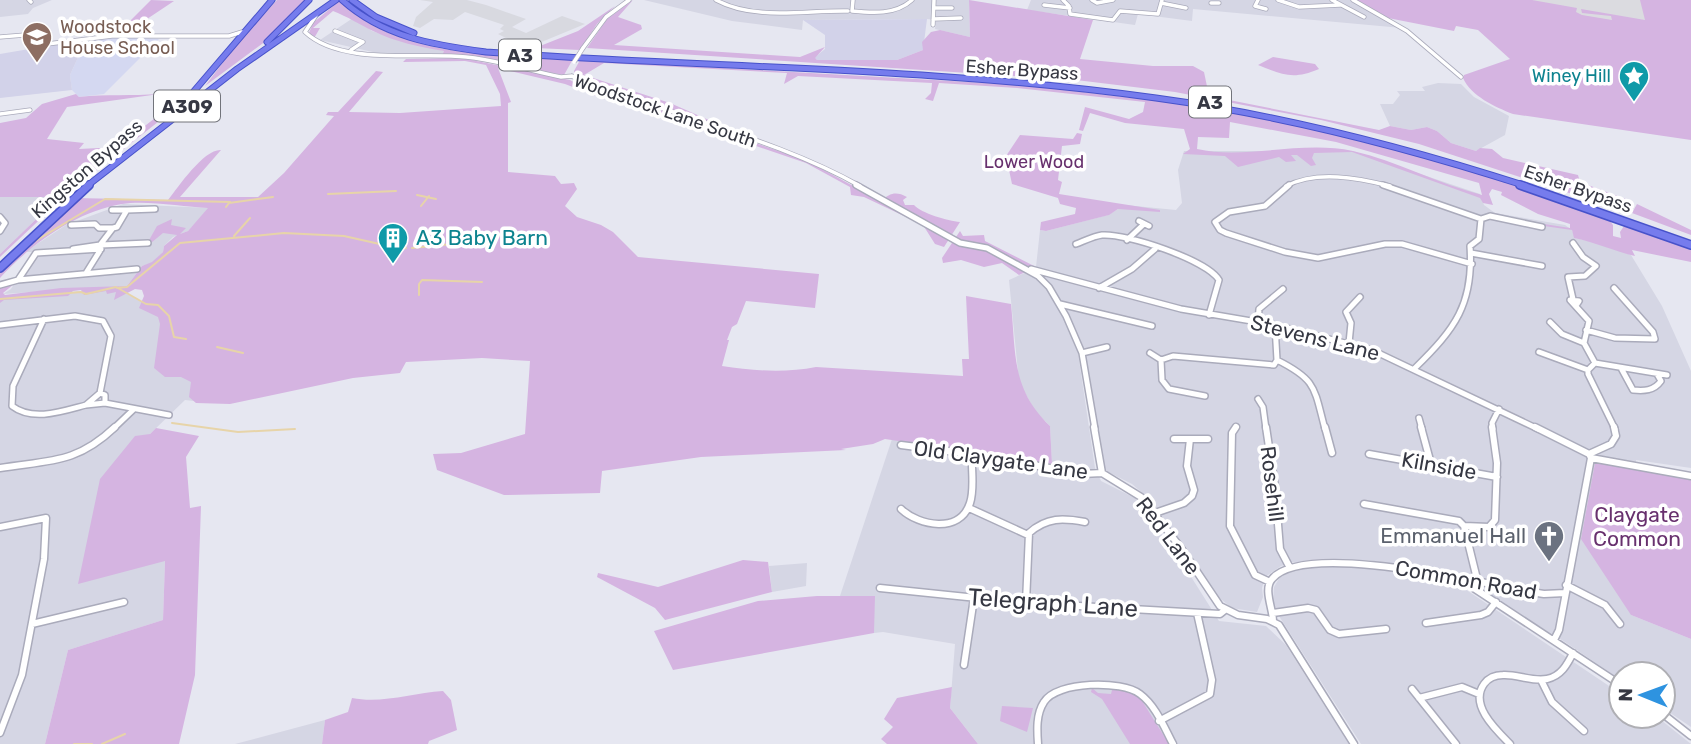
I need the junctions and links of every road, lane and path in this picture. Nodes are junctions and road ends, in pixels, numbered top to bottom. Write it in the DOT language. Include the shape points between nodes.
graph roads {
  1 [pos="272,0"];
  2 [pos="309,0"];
  3 [pos="342,0"];
  4 [pos="352,0"];
  5 [pos="629,0"];
  6 [pos="716,0"];
  7 [pos="853,0"];
  8 [pos="912,0"];
  9 [pos="934,0"];
  10 [pos="1063,0"];
  11 [pos="1092,0"];
  12 [pos="1113,0"];
  13 [pos="1183,0"];
  14 [pos="1258,0"];
  15 [pos="1278,0"];
  16 [pos="1332,0"];
  17 [pos="1353,0"];
  18 [pos="334,1"];
  19 [pos="1161,2"];
  20 [pos="1048,4"];
  21 [pos="1340,5"];
  22 [pos="934,8"];
  23 [pos="1070,8"];
  24 [pos="1266,9"];
  25 [pos="850,11"];
  26 [pos="318,14"];
  27 [pos="1360,16"];
  28 [pos="933,19"];
  29 [pos="933,25"];
  30 [pos="335,30"];
  31 [pos="242,32"];
  32 [pos="229,36"];
  33 [pos="0,37"];
  34 [pos="233,44"];
  35 [pos="583,48"];
  36 [pos="351,50"];
  37 [pos="572,69"];
  38 [pos="1461,77"];
  39 [pos="30,110"];
  40 [pos="173,113"];
  41 [pos="0,114"];
  42 [pos="112,209"];
  43 [pos="155,209"];
  44 [pos="127,210"];
  45 [pos="0,217"];
  46 [pos="1480,219"];
  47 [pos="1144,224"];
  48 [pos="71,225"];
  49 [pos="1542,227"];
  50 [pos="113,228"];
  51 [pos="0,231"];
  52 [pos="1127,240"];
  53 [pos="1691,240"];
  54 [pos="148,243"];
  55 [pos="1573,243"];
  56 [pos="1076,244"];
  57 [pos="1691,245"];
  58 [pos="101,246"];
  59 [pos="1155,249"];
  60 [pos="1471,253"];
  61 [pos="0,262"];
  62 [pos="1472,264"];
  63 [pos="1542,266"];
  64 [pos="0,268"];
  65 [pos="137,270"];
  66 [pos="86,273"];
  67 [pos="1041,274"];
  68 [pos="19,280"];
  69 [pos="1,284"];
  70 [pos="1099,288"];
  71 [pos="1614,288"];
  72 [pos="1283,289"];
  73 [pos="1360,297"];
  74 [pos="1575,301"];
  75 [pos="1059,304"];
  76 [pos="1209,315"];
  77 [pos="44,319"];
  78 [pos="1258,322"];
  79 [pos="1550,322"];
  80 [pos="0,325"];
  81 [pos="1152,326"];
  82 [pos="1275,326"];
  83 [pos="1586,330"];
  84 [pos="1584,343"];
  85 [pos="1349,344"];
  86 [pos="1107,348"];
  87 [pos="1539,352"];
  88 [pos="1082,353"];
  89 [pos="1150,353"];
  90 [pos="1161,360"];
  91 [pos="1277,360"];
  92 [pos="1595,363"];
  93 [pos="1621,368"];
  94 [pos="1415,369"];
  95 [pos="1588,370"];
  96 [pos="1657,374"];
  97 [pos="1667,375"];
  98 [pos="100,393"];
  99 [pos="1205,397"];
  100 [pos="1258,400"];
  101 [pos="105,403"];
  102 [pos="86,405"];
  103 [pos="134,409"];
  104 [pos="1499,409"];
  105 [pos="169,415"];
  106 [pos="1411,421"];
  107 [pos="1236,427"];
  108 [pos="1174,439"];
  109 [pos="1190,439"];
  110 [pos="1208,439"];
  111 [pos="1330,444"];
  112 [pos="901,445"];
  113 [pos="1339,445"];
  114 [pos="1332,453"];
  115 [pos="972,454"];
  116 [pos="1369,454"];
  117 [pos="1590,456"];
  118 [pos="1431,464"];
  119 [pos="0,468"];
  120 [pos="1102,473"];
  121 [pos="1691,476"];
  122 [pos="1497,477"];
  123 [pos="1364,504"];
  124 [pos="969,508"];
  125 [pos="901,509"];
  126 [pos="1155,513"];
  127 [pos="1085,522"];
  128 [pos="1464,526"];
  129 [pos="0,527"];
  130 [pos="1027,535"];
  131 [pos="1290,568"];
  132 [pos="1270,582"];
  133 [pos="1469,582"];
  134 [pos="1478,583"];
  135 [pos="880,588"];
  136 [pos="1566,589"];
  137 [pos="974,598"];
  138 [pos="124,602"];
  139 [pos="1496,602"];
  140 [pos="1027,603"];
  141 [pos="1225,610"];
  142 [pos="1198,613"];
  143 [pos="1273,617"];
  144 [pos="1426,623"];
  145 [pos="32,624"];
  146 [pos="1620,624"];
  147 [pos="1385,629"];
  148 [pos="1554,640"];
  149 [pos="1573,653"];
  150 [pos="965,655"];
  151 [pos="975,657"];
  152 [pos="964,665"];
  153 [pos="1607,676"];
  154 [pos="1541,680"];
  155 [pos="1412,689"];
  156 [pos="1479,694"];
  157 [pos="1419,698"];
  158 [pos="1159,721"];
  159 [pos="1677,725"];
  160 [pos="1584,731"];
  161 [pos="0,733"];
  162 [pos="1691,736"];
  163 [pos="1038,744"];
  164 [pos="1173,744"];
  165 [pos="1354,744"];
  166 [pos="1456,744"];
  167 [pos="1510,744"];
  1 -- 31 [label="highway, A309"];
  2 -- 40 [label="highway" via="268,41"];
  3 -- 57 [label="highway, Esher Bypass / A3" via="365,19 395,33 486,52 1047,86 1250,113 1499,176"];
  4 -- 53 [label="highway, Esher Bypass / A3" via="376,18 406,31 481,47 1043,81 1246,108 1428,151 1586,200"];
  5 -- 35 [label="street" via="601,22"];
  6 -- 25 [label="street" via="747,10"];
  7 -- 25 [label="street"];
  8 -- 25 [label="street" via="902,9"];
  9 -- 22 [label="street"];
  10 -- 23 [label="street"];
  11 -- 12 [label="street"];
  13 -- 19 [label="street" via="1184,7"];
  14 -- 24 [label="street" via="1255,6"];
  15 -- 21 [label="street" via="1296,8 1319,10"];
  16 -- 21 [label="street"];
  17 -- 38 [label="street" via="1408,31"];
  18 -- 26 [label="highway, Kingston Bypass / A309"];
  19 -- 23 [label="street" via="1158,14 1119,11 1113,20 1070,14"];
  20 -- 23 [label="street"];
  21 -- 27 [label="street"];
  22 -- 28 [label="street"];
  22 -- 28 [label="street" via="952,7 957,18"];
  26 -- 36 [label="street, Woodstock Lane South" via="305,32 316,43"];
  26 -- 64 [label="highway, Kingston Bypass / A309" via="102,172"];
  28 -- 29 [label="street"];
  30 -- 36 [label="street" via="363,42"];
  31 -- 32 [label="street"];
  31 -- 34 [label="highway, A309"];
  32 -- 33 [label="street" via="112,36 39,44 25,35"];
  32 -- 34 [label="street"];
  34 -- 40 [label="highway, A309"];
  35 -- 37 [label="street, bridge"];
  36 -- 37 [label="street, Woodstock Lane South" via="413,58 467,58 561,77"];
  37 -- 67 [label="street, Woodstock Lane South" via="590,88 660,107 825,167 960,243 987,248"];
  39 -- 41 [label="street"];
  40 -- 61 [label="highway, Kingston Bypass / A309" via="94,174"];
  42 -- 44 [label="street"];
  43 -- 44 [label="street"];
  44 -- 50 [label="street"];
  45 -- 51 [label="street" via="5,223"];
  46 -- 49 [label="street" via="1490,216"];
  46 -- 60 [label="street" via="1479,239 1470,246"];
  46 -- 62 [label="street" via="1387,185 1336,178 1292,183 1262,208 1223,214 1215,222 1226,233 1307,257 1402,244"];
  47 -- 52 [label="street"];
  48 -- 50 [label="street"];
  50 -- 58 [label="street"];
  52 -- 56 [label="street" via="1101,236"];
  52 -- 59 [label="street"];
  54 -- 58 [label="street"];
  55 -- 74 [label="street" via="1596,266 1585,276 1568,277"];
  58 -- 66 [label="street"];
  58 -- 68 [label="street" via="36,253"];
  59 -- 70 [label="street"];
  59 -- 76 [label="street" via="1193,260 1218,274"];
  60 -- 62 [label="street"];
  60 -- 63 [label="street"];
  62 -- 94 [label="street" via="1472,287 1458,322"];
  65 -- 66 [label="street"];
  66 -- 68 [label="street"];
  67 -- 70 [label="street, Stevens Lane"];
  67 -- 75 [label="street"];
  68 -- 69 [label="street"];
  70 -- 76 [label="street, Stevens Lane"];
  71 -- 83 [label="street" via="1655,340 1615,338"];
  72 -- 78 [label="street" via="1259,309"];
  73 -- 85 [label="street" via="1346,312"];
  74 -- 83 [label="street" via="1589,321"];
  75 -- 81 [label="street"];
  75 -- 88 [label="street"];
  76 -- 78 [label="street, Stevens Lane"];
  77 -- 80 [label="street"];
  77 -- 98 [label="street" via="96,317 107,325 111,342"];
  77 -- 102 [label="street" via="13,386 12,406 36,414"];
  78 -- 82 [label="street, Stevens Lane"];
  79 -- 84 [label="street" via="1562,334"];
  82 -- 85 [label="street, Stevens Lane"];
  82 -- 91 [label="street"];
  83 -- 84 [label="street"];
  84 -- 92 [label="street"];
  85 -- 94 [label="street, Stevens Lane"];
  86 -- 88 [label="street"];
  87 -- 95 [label="street"];
  88 -- 120 [label="street"];
  89 -- 90 [label="street"];
  90 -- 91 [label="street" via="1173,356 1268,365"];
  90 -- 99 [label="street" via="1166,389"];
  91 -- 111 [label="street" via="1313,384"];
  92 -- 93 [label="street"];
  92 -- 95 [label="street"];
  93 -- 96 [label="street"];
  93 -- 96 [label="street" via="1633,390 1657,387 1661,381"];
  94 -- 104 [label="street, Stevens Lane"];
  95 -- 117 [label="street" via="1616,436"];
  96 -- 97 [label="street"];
  98 -- 101 [label="street" via="105,395"];
  98 -- 102 [label="street"];
  100 -- 131 [label="street, Rosehill" via="1263,407 1275,486 1280,549"];
  101 -- 102 [label="street"];
  101 -- 103 [label="street"];
  103 -- 105 [label="street"];
  103 -- 119 [label="street" via="83,453"];
  104 -- 117 [label="street, Stevens Lane"];
  104 -- 122 [label="street" via="1492,423"];
  106 -- 118 [label="street" via="1420,420"];
  107 -- 132 [label="street" via="1232,433 1230,526 1255,575"];
  108 -- 109 [label="street"];
  109 -- 110 [label="street"];
  109 -- 126 [label="street" via="1187,466 1192,496"];
  111 -- 113 [label="street"];
  111 -- 114 [label="street"];
  112 -- 115 [label="street, Old Claygate Lane"];
  115 -- 120 [label="street, Old Claygate Lane" via="1077,473"];
  115 -- 124 [label="street"];
  116 -- 118 [label="street, Kilnside" via="1379,452"];
  117 -- 121 [label="street, Stevens Lane"];
  117 -- 136 [label="street, Common Road"];
  118 -- 122 [label="street, Kilnside"];
  120 -- 126 [label="street, Red Lane" via="1135,492"];
  122 -- 128 [label="street" via="1492,525"];
  123 -- 128 [label="street" via="1456,519"];
  124 -- 125 [label="street" via="954,520 937,525 917,521"];
  124 -- 130 [label="street"];
  126 -- 141 [label="street, Red Lane"];
  127 -- 130 [label="street" via="1045,520"];
  128 -- 134 [label="street"];
  129 -- 145 [label="street" via="46,518"];
  130 -- 140 [label="street"];
  131 -- 132 [label="street"];
  131 -- 133 [label="street, Common Road" via="1355,563"];
  132 -- 143 [label="street"];
  133 -- 134 [label="street, Common Road"];
  133 -- 139 [label="street"];
  134 -- 136 [label="street, Common Road" via="1548,594"];
  135 -- 137 [label="street, Telegraph Lane"];
  136 -- 146 [label="street" via="1607,608"];
  136 -- 148 [label="street"];
  137 -- 140 [label="street, Telegraph Lane"];
  137 -- 150 [label="street"];
  138 -- 145 [label="street"];
  139 -- 144 [label="street" via="1481,615"];
  139 -- 148 [label="street"];
  140 -- 142 [label="street, Telegraph Lane"];
  141 -- 142 [label="street, Telegraph Lane"];
  141 -- 143 [label="street"];
  142 -- 158 [label="street" via="1212,680 1210,695"];
  143 -- 147 [label="street" via="1308,608 1316,610 1330,630 1339,634"];
  143 -- 165 [label="street"];
  145 -- 161 [label="street" via="22,675"];
  148 -- 149 [label="street"];
  149 -- 153 [label="street"];
  149 -- 154 [label="street" via="1557,675"];
  150 -- 151 [label="street"];
  150 -- 152 [label="street"];
  154 -- 156 [label="street" via="1501,674 1486,681"];
  154 -- 160 [label="street" via="1552,702"];
  155 -- 157 [label="street"];
  156 -- 157 [label="street" via="1462,687"];
  156 -- 167 [label="street" via="1485,714"];
  157 -- 166 [label="street"];
  158 -- 163 [label="street" via="1143,696 1132,689 1065,686 1043,703"];
  158 -- 164 [label="street"];
  159 -- 162 [label="street"];
}
